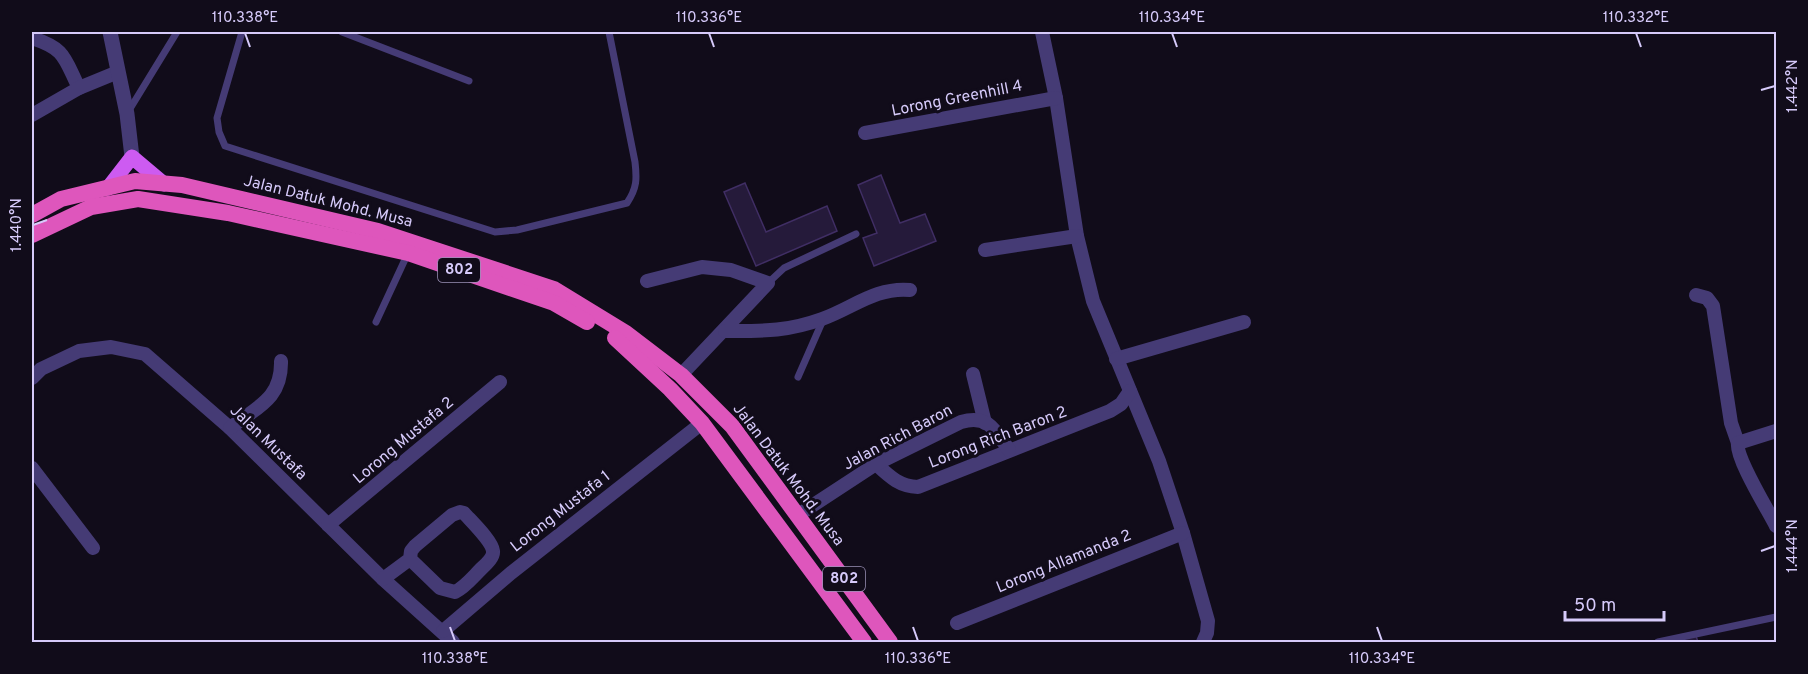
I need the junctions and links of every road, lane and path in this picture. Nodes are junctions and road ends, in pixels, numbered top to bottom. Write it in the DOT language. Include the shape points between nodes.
graph roads {
  1 [pos="110,32"];
  2 [pos="177,32"];
  3 [pos="242,32"];
  4 [pos="344,32"];
  5 [pos="609,32"];
  6 [pos="1042,32"];
  7 [pos="32,38"];
  8 [pos="118,72"];
  9 [pos="469,81"];
  10 [pos="79,88"];
  11 [pos="1056,98"];
  12 [pos="127,114"];
  13 [pos="32,115"];
  14 [pos="865,133"];
  15 [pos="132,157"];
  16 [pos="164,184"];
  17 [pos="108,188"];
  18 [pos="32,215"];
  19 [pos="856,234"];
  20 [pos="32,236"];
  21 [pos="1077,236"];
  22 [pos="985,250"];
  23 [pos="408,253"];
  24 [pos="647,281"];
  25 [pos="768,284"];
  26 [pos="910,290"];
  27 [pos="1696,295"];
  28 [pos="824,319"];
  29 [pos="376,322"];
  30 [pos="1244,322"];
  31 [pos="724,331"];
  32 [pos="1116,359"];
  33 [pos="281,361"];
  34 [pos="973,374"];
  35 [pos="681,375"];
  36 [pos="798,377"];
  37 [pos="32,378"];
  38 [pos="500,382"];
  39 [pos="1130,391"];
  40 [pos="702,423"];
  41 [pos="985,423"];
  42 [pos="230,428"];
  43 [pos="1776,431"];
  44 [pos="1738,442"];
  45 [pos="1010,450"];
  46 [pos="876,464"];
  47 [pos="32,468"];
  48 [pos="798,515"];
  49 [pos="328,525"];
  50 [pos="1776,526"];
  51 [pos="1183,533"];
  52 [pos="791,543"];
  53 [pos="93,548"];
  54 [pos="410,559"];
  55 [pos="486,564"];
  56 [pos="511,573"];
  57 [pos="383,579"];
  58 [pos="1776,617"];
  59 [pos="957,622"];
  60 [pos="442,631"];
  61 [pos="453,642"];
  62 [pos="864,642"];
  63 [pos="890,642"];
  64 [pos="1203,642"];
  65 [pos="1658,642"];
  1 -- 8 [label="street"];
  2 -- 12 [label="lane"];
  3 -- 5 [label="lane" via="217,118 225,146 495,232 627,203 635,191 635,162"];
  4 -- 9 [label="lane"];
  6 -- 11 [label="street"];
  7 -- 10 [label="street" via="62,53"];
  8 -- 10 [label="street"];
  8 -- 12 [label="street"];
  10 -- 13 [label="street"];
  11 -- 14 [label="street, Lorong Greenhill 4"];
  11 -- 21 [label="street"];
  12 -- 15 [label="street"];
  15 -- 16 [label="main road"];
  15 -- 17 [label="main road"];
  16 -- 17 [label="highway, Jalan Datuk Mohd. Musa / 802" via="135,181"];
  16 -- 35 [label="highway, Jalan Datuk Mohd. Musa / 802" via="378,231 554,289 626,333"];
  17 -- 18 [label="highway, Jalan Datuk Mohd. Musa / 802" via="61,199"];
  19 -- 25 [label="lane" via="784,268"];
  20 -- 23 [label="highway, Jalan Datuk Mohd. Musa / 802" via="91,207 138,199 228,213"];
  21 -- 22 [label="street"];
  21 -- 32 [label="street" via="1093,302"];
  23 -- 29 [label="lane"];
  23 -- 40 [label="highway, Jalan Datuk Mohd. Musa / 802" via="554,303 620,341"];
  24 -- 25 [label="street" via="702,267 731,270"];
  25 -- 31 [label="street"];
  26 -- 28 [label="street" via="893,288"];
  27 -- 44 [label="street" via="1707,298 1713,306 1731,423"];
  28 -- 31 [label="street" via="783,331"];
  28 -- 36 [label="lane"];
  30 -- 32 [label="street"];
  31 -- 35 [label="street"];
  32 -- 39 [label="street"];
  33 -- 42 [label="street" via="280,380 273,395"];
  34 -- 41 [label="street"];
  35 -- 48 [label="highway, Jalan Datuk Mohd. Musa / 802" via="732,426"];
  37 -- 42 [label="street, Jalan Mustafa" via="41,369 79,351 111,347 145,354"];
  38 -- 49 [label="street, Lorong Mustafa 2"];
  39 -- 45 [label="street, Lorong Rich Baron 2" via="1110,411"];
  39 -- 51 [label="street"];
  40 -- 52 [label="highway, Jalan Datuk Mohd. Musa / 802"];
  40 -- 56 [label="street, Lorong Mustafa 1"];
  41 -- 45 [label="street"];
  41 -- 46 [label="street, Jalan Rich Baron" via="972,419 961,422"];
  42 -- 49 [label="street, Jalan Mustafa"];
  43 -- 44 [label="street"];
  44 -- 50 [label="street" via="1746,470"];
  45 -- 46 [label="street, Lorong Rich Baron 2" via="918,487 896,483"];
  46 -- 48 [label="street, Jalan Rich Baron"];
  47 -- 53 [label="street"];
  48 -- 52 [label="highway" via="791,523"];
  48 -- 63 [label="highway, Jalan Datuk Mohd. Musa / 802"];
  49 -- 57 [label="street, Jalan Mustafa"];
  51 -- 59 [label="street, Lorong Allamanda 2"];
  51 -- 64 [label="street" via="1208,621"];
  52 -- 62 [label="highway, Jalan Datuk Mohd. Musa / 802"];
  54 -- 55 [label="street" via="440,588 451,592 461,589"];
  54 -- 55 [label="street" via="415,546 460,512 490,544 493,555"];
  54 -- 57 [label="street"];
  55 -- 56 [label="street"];
  56 -- 60 [label="street, Lorong Mustafa 1"];
  57 -- 60 [label="street, Jalan Mustafa"];
  58 -- 65 [label="lane"];
  60 -- 61 [label="street, Jalan Mustafa"];
}
